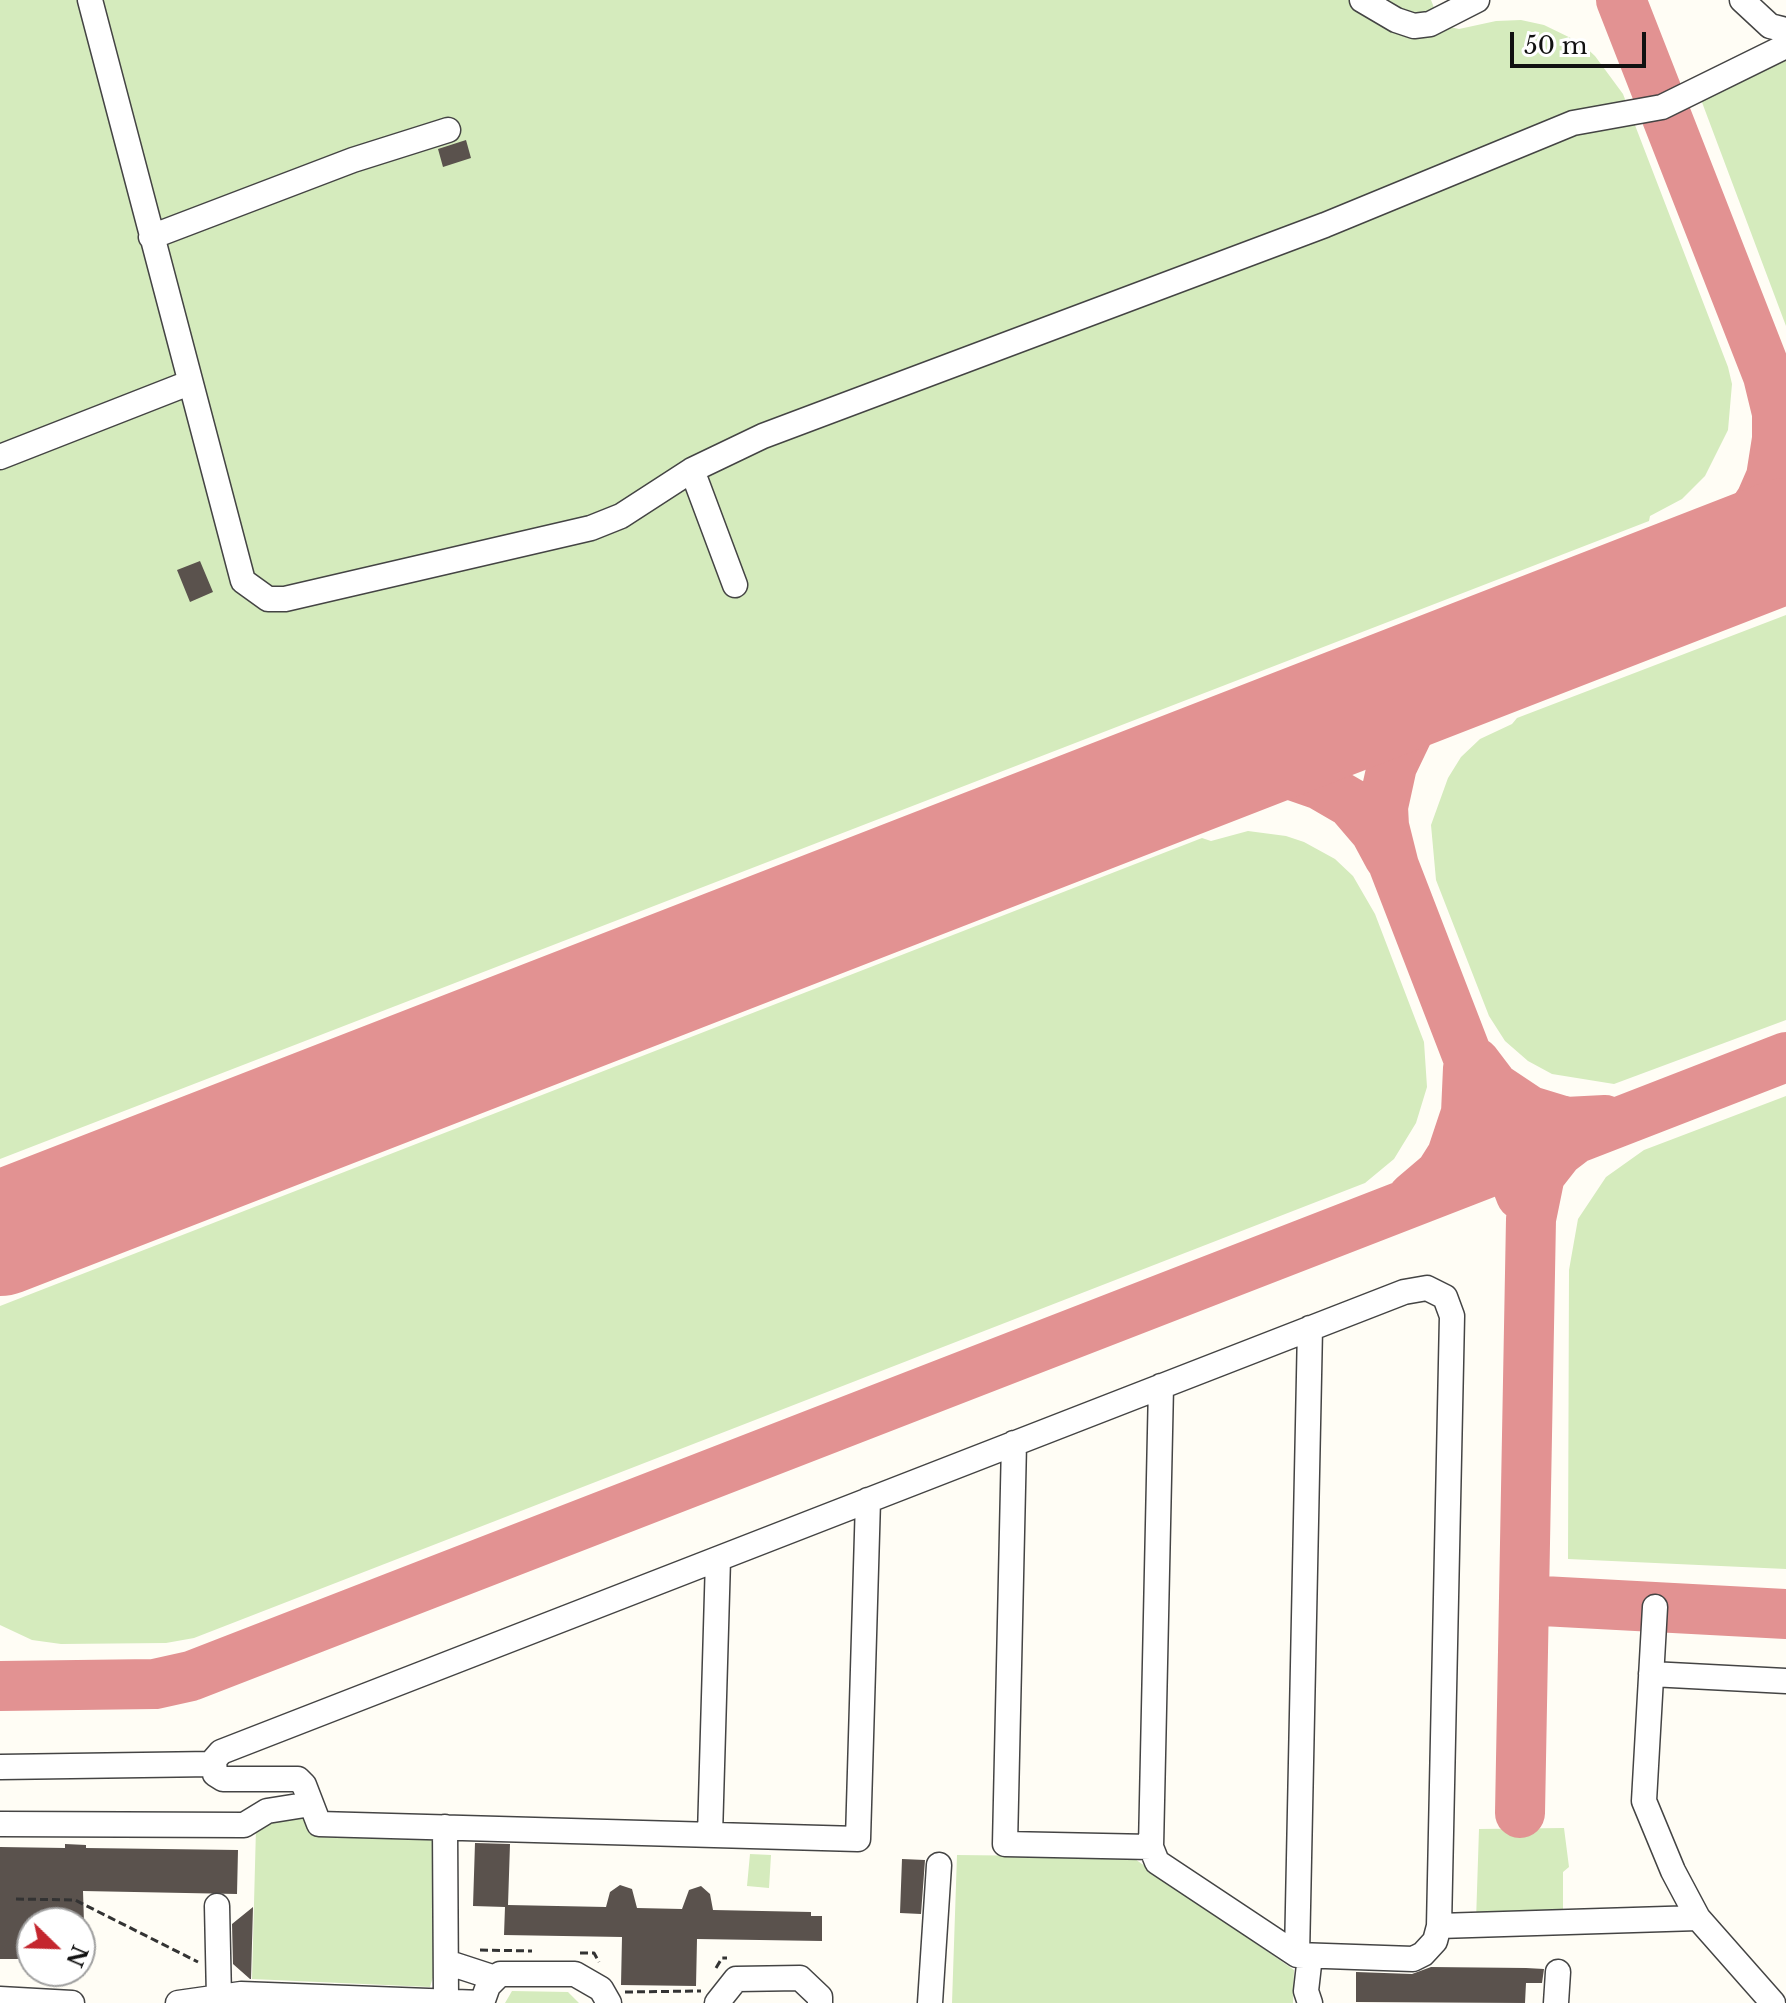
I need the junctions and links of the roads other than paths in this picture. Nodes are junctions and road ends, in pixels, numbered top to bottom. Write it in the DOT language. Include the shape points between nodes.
graph roads {
  1 [pos="90,0"];
  2 [pos="1362,0"];
  3 [pos="1477,0"];
  4 [pos="1742,0"];
  5 [pos="1786,30"];
  6 [pos="1786,46"];
  7 [pos="448,130"];
  8 [pos="151,237"];
  9 [pos="189,383"];
  10 [pos="0,457"];
  11 [pos="692,470"];
  12 [pos="735,585"];
  13 [pos="1310,1328"];
  14 [pos="1161,1386"];
  15 [pos="1014,1443"];
  16 [pos="868,1500"];
  17 [pos="718,1559"];
  18 [pos="1655,1607"];
  19 [pos="1651,1674"];
  20 [pos="1786,1681"];
  21 [pos="213,1764"];
  22 [pos="0,1767"];
  23 [pos="311,1804"];
  24 [pos="0,1824"];
  25 [pos="445,1827"];
  26 [pos="710,1835"];
  27 [pos="1151,1847"];
  28 [pos="939,1865"];
  29 [pos="217,1906"];
  30 [pos="1698,1918"];
  31 [pos="1439,1926"];
  32 [pos="1304,1956"];
  33 [pos="446,1962"];
  34 [pos="1558,1972"];
  35 [pos="495,1978"];
  36 [pos="711,1994"];
  37 [pos="612,1997"];
  38 [pos="219,1998"];
  39 [pos="0,1999"];
  40 [pos="446,1999"];
  41 [pos="345,2000"];
  42 [pos="72,2003"];
  43 [pos="178,2003"];
  44 [pos="820,2003"];
  45 [pos="930,2003"];
  46 [pos="1310,2003"];
  47 [pos="1556,2003"];
  48 [pos="1773,2003"];
  1 -- 8 [label="lane"];
  2 -- 3 [label="lane" via="1414,26 1430,24"];
  4 -- 5 [label="lane" via="1770,26"];
  6 -- 11 [label="lane" via="1662,107 1573,123 1325,225 763,436"];
  7 -- 8 [label="lane"];
  8 -- 9 [label="lane"];
  9 -- 10 [label="lane"];
  9 -- 11 [label="lane" via="243,581 268,599 591,528 621,516"];
  11 -- 12 [label="lane"];
  13 -- 14 [label="lane"];
  13 -- 31 [label="lane" via="1418,1287 1445,1297 1452,1316"];
  13 -- 32 [label="lane"];
  14 -- 15 [label="lane"];
  14 -- 27 [label="lane"];
  15 -- 16 [label="lane"];
  15 -- 27 [label="lane" via="1005,1844"];
  16 -- 17 [label="lane"];
  16 -- 26 [label="lane" via="858,1839"];
  17 -- 21 [label="lane" via="221,1752"];
  17 -- 26 [label="lane"];
  18 -- 19 [label="lane"];
  19 -- 20 [label="lane"];
  19 -- 30 [label="lane" via="1644,1801"];
  21 -- 22 [label="lane"];
  21 -- 23 [label="lane" via="223,1779 298,1779"];
  23 -- 24 [label="lane" via="267,1811 244,1825"];
  23 -- 25 [label="lane" via="319,1824"];
  25 -- 26 [label="lane"];
  25 -- 33 [label="lane"];
  27 -- 32 [label="lane" via="1157,1862"];
  28 -- 45 [label="lane"];
  29 -- 38 [label="lane"];
  30 -- 31 [label="lane"];
  30 -- 48 [label="lane"];
  31 -- 32 [label="lane" via="1430,1948 1413,1959"];
  32 -- 46 [label="lane"];
  33 -- 35 [label="lane"];
  33 -- 40 [label="lane"];
  34 -- 47 [label="lane"];
  35 -- 37 [label="lane" via="575,1974"];
  35 -- 40 [label="lane" via="482,2003"];
  36 -- 44 [label="lane" via="736,1979 800,1978"];
  38 -- 41 [label="lane" via="241,1994"];
  38 -- 43 [label="lane"];
  39 -- 42 [label="lane"];
  40 -- 41 [label="lane"];
}
